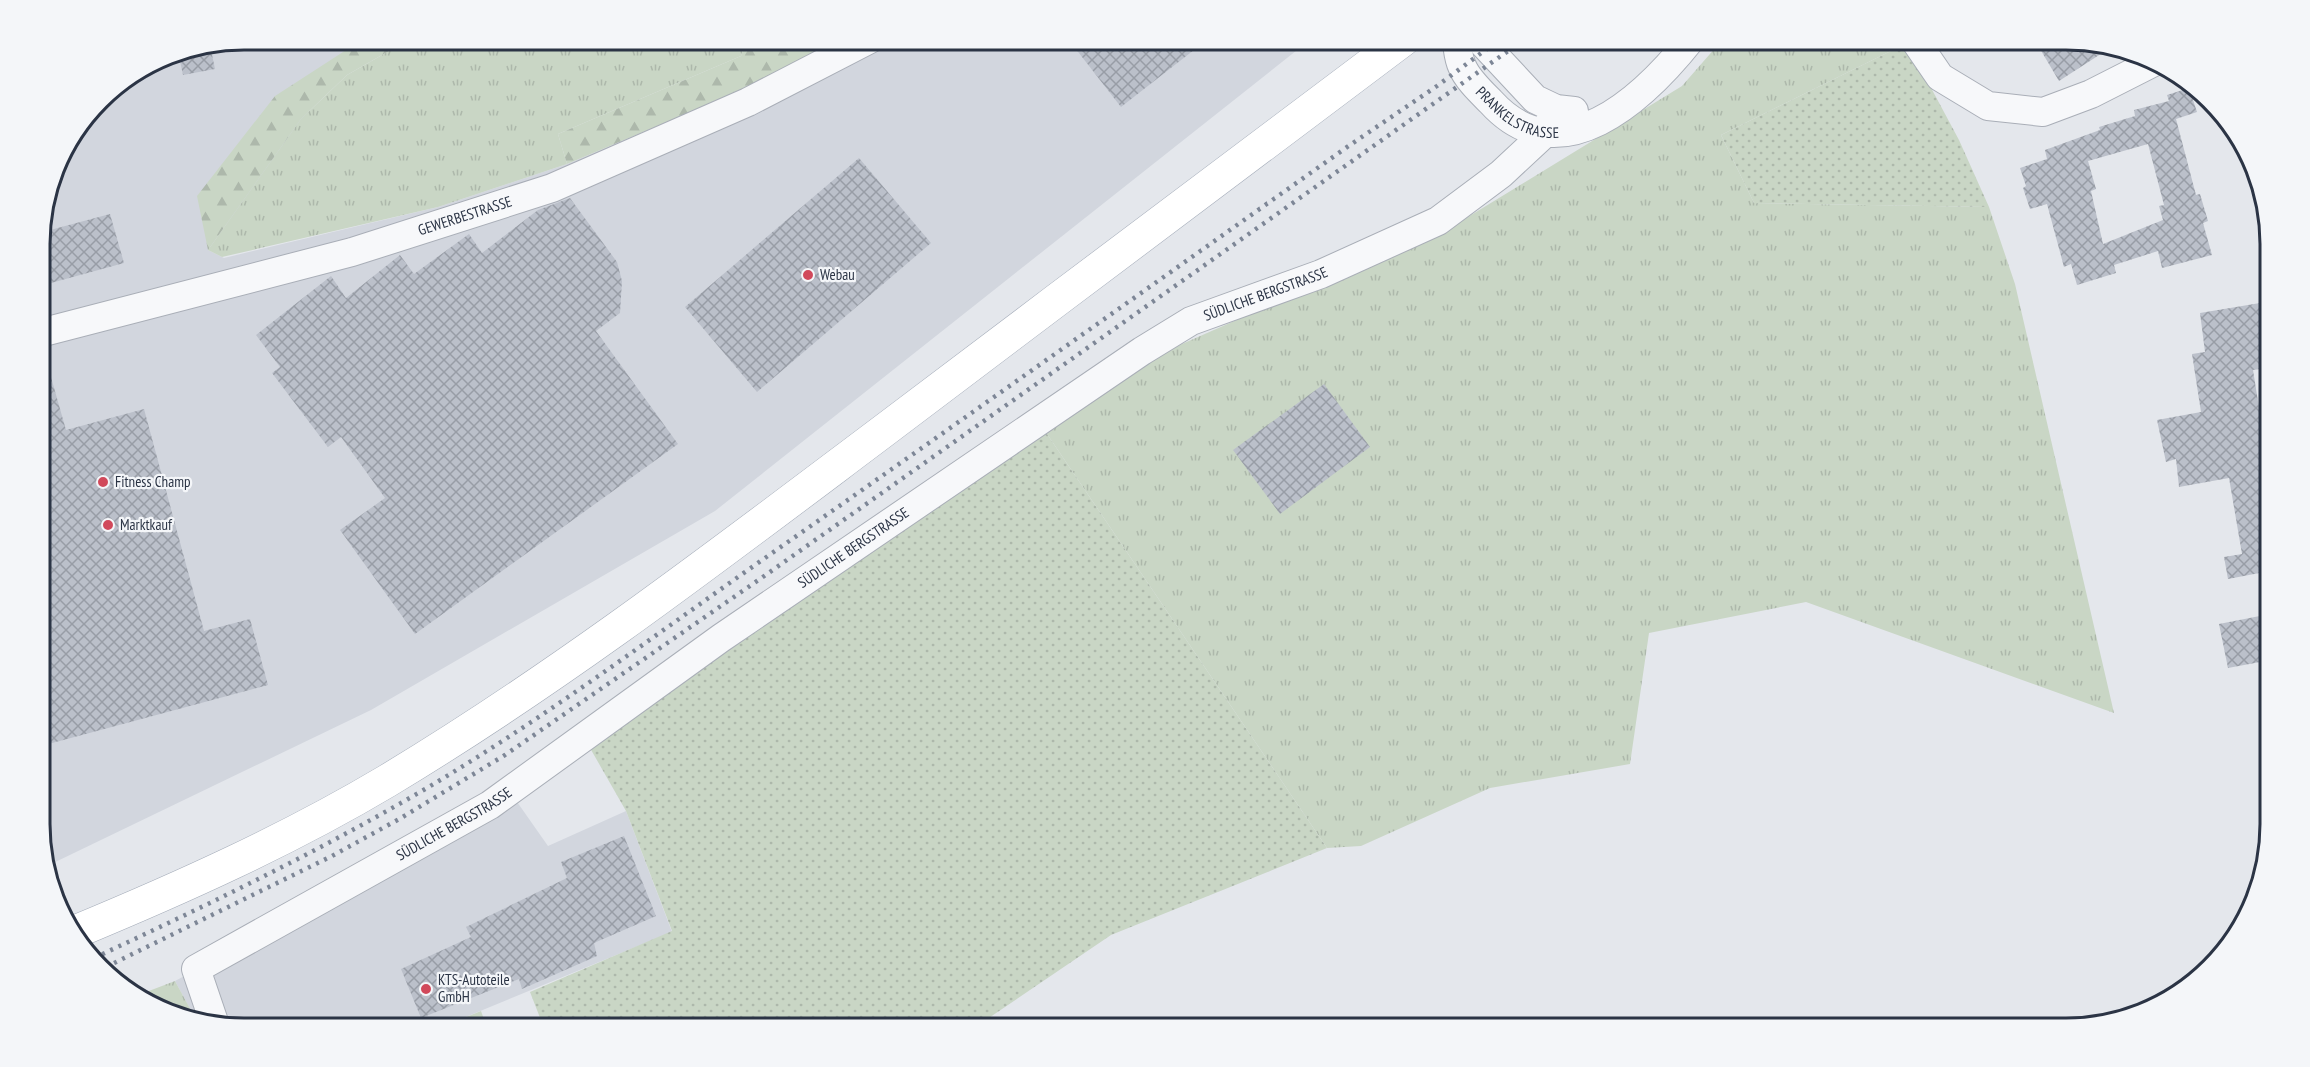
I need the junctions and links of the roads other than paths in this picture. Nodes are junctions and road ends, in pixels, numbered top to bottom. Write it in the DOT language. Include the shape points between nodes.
graph roads {
  1 [pos="849,50"];
  2 [pos="1389,50"];
  3 [pos="1458,50"];
  4 [pos="1489,50"];
  5 [pos="1682,50"];
  6 [pos="1922,50"];
  7 [pos="2146,66"];
  8 [pos="1556,109"];
  9 [pos="1611,116"];
  10 [pos="1544,134"];
  11 [pos="50,330"];
  12 [pos="81,930"];
  13 [pos="212,1015"];
  1 -- 11 [label="street, GEWERBESTRASSE" via="748,102 552,188 352,252"];
  2 -- 12 [label="main road" via="719,554 492,715 384,782 287,835"];
  3 -- 10 [label="street, PRANKELSTRASSE" via="1462,67 1501,113 1531,131"];
  4 -- 8 [label="street, PRANKELSTRASSE" via="1536,99"];
  5 -- 9 [label="street, PRANKELSTRASSE"];
  6 -- 7 [label="street" via="1940,76 1988,106 2043,112 2091,94"];
  8 -- 9 [label="street, PRANKELSTRASSE"];
  8 -- 10 [label="street, SÜDLICHE BERGSTRASSE"];
  9 -- 10 [label="street, PRANKELSTRASSE" via="1580,130"];
  10 -- 13 [label="street, SÜDLICHE BERGSTRASSE" via="1501,174 1438,221 1321,274 1191,321 1142,351 721,638 490,805 196,969"];
}
